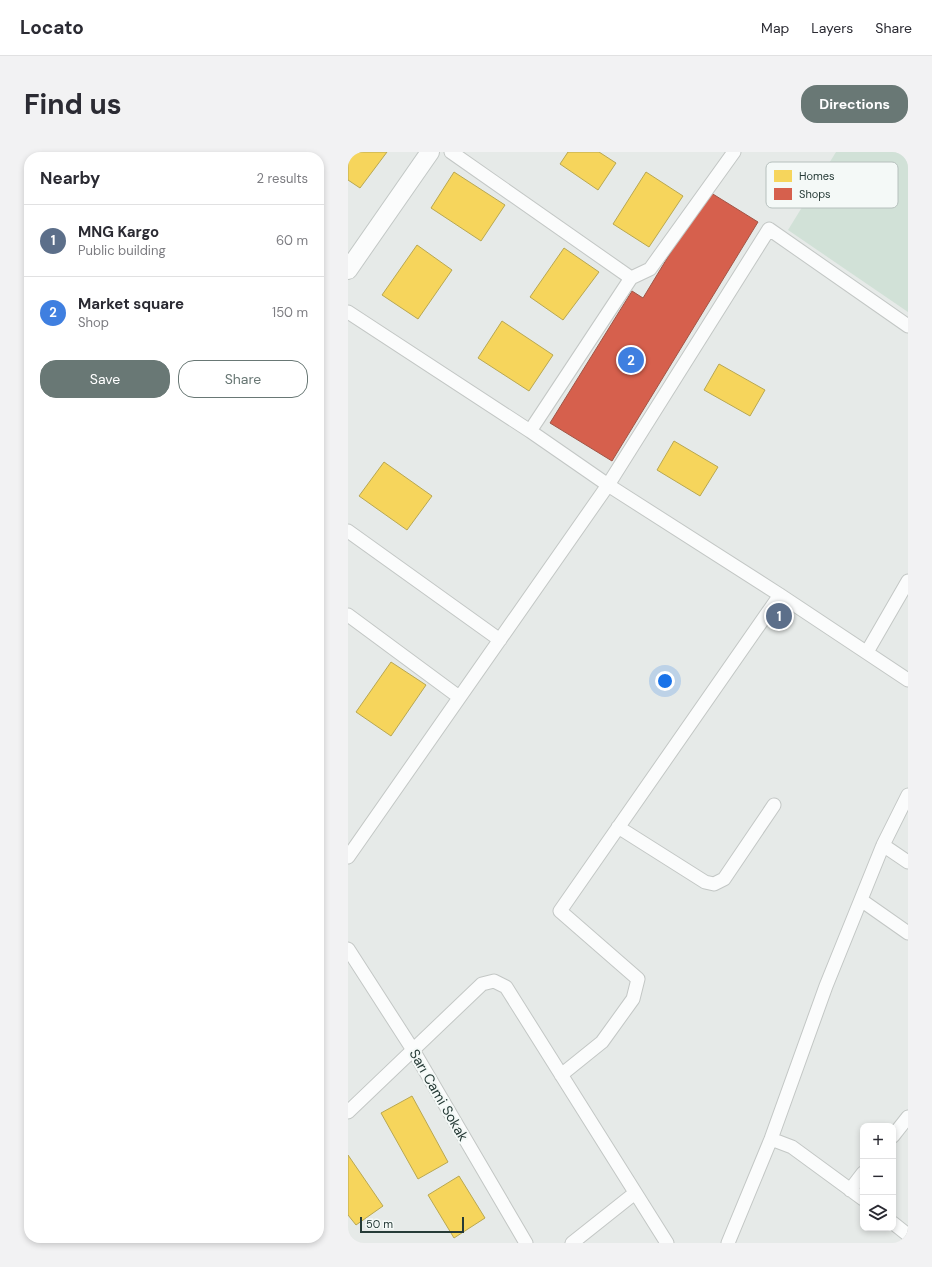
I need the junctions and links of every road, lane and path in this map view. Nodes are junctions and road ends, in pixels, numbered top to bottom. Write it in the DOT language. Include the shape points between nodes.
graph roads {
  1 [pos="430,152"];
  2 [pos="451,152"];
  3 [pos="734,152"];
  4 [pos="348,270"];
  5 [pos="632,278"];
  6 [pos="348,312"];
  7 [pos="908,326"];
  8 [pos="530,431"];
  9 [pos="608,485"];
  10 [pos="349,534"];
  11 [pos="908,581"];
  12 [pos="780,595"];
  13 [pos="348,615"];
  14 [pos="500,640"];
  15 [pos="866,652"];
  16 [pos="908,680"];
  17 [pos="459,697"];
  18 [pos="908,796"];
  19 [pos="774,805"];
  20 [pos="618,827"];
  21 [pos="883,845"];
  22 [pos="348,856"];
  23 [pos="908,862"];
  24 [pos="861,900"];
  25 [pos="908,933"];
  26 [pos="348,949"];
  27 [pos="413,1050"];
  28 [pos="561,1075"];
  29 [pos="348,1112"];
  30 [pos="908,1117"];
  31 [pos="896,1132"];
  32 [pos="771,1139"];
  33 [pos="860,1177"];
  34 [pos="850,1190"];
  35 [pos="635,1193"];
  36 [pos="860,1197"];
  37 [pos="896,1225"];
  38 [pos="908,1235"];
  39 [pos="526,1243"];
  40 [pos="572,1243"];
  41 [pos="667,1243"];
  42 [pos="728,1243"];
  1 -- 4 [label="street"];
  2 -- 5 [label="street"];
  3 -- 5 [label="street" via="650,270"];
  5 -- 8 [label="street"];
  6 -- 8 [label="street"];
  7 -- 9 [label="street" via="769,229"];
  8 -- 9 [label="street"];
  9 -- 12 [label="street"];
  9 -- 14 [label="street"];
  10 -- 14 [label="street"];
  11 -- 15 [label="street"];
  12 -- 15 [label="street"];
  12 -- 20 [label="street"];
  13 -- 17 [label="street"];
  14 -- 17 [label="street"];
  15 -- 16 [label="street"];
  17 -- 22 [label="street"];
  18 -- 21 [label="street"];
  19 -- 20 [label="street" via="724,879 714,884 705,882"];
  20 -- 28 [label="street" via="560,911 638,979 633,999 602,1042"];
  21 -- 23 [label="street"];
  21 -- 24 [label="street"];
  24 -- 25 [label="street"];
  24 -- 32 [label="street" via="826,986"];
  26 -- 27 [label="street, Sarı Cami Sokak"];
  27 -- 28 [label="street" via="482,984 494,981 506,987"];
  27 -- 29 [label="street"];
  27 -- 39 [label="street, Sarı Cami Sokak"];
  28 -- 35 [label="street"];
  30 -- 31 [label="street"];
  32 -- 34 [label="street" via="792,1147"];
  32 -- 42 [label="street"];
  33 -- 34 [label="street"];
  34 -- 36 [label="street"];
  35 -- 40 [label="street"];
  35 -- 41 [label="street"];
  37 -- 38 [label="street"];
}
